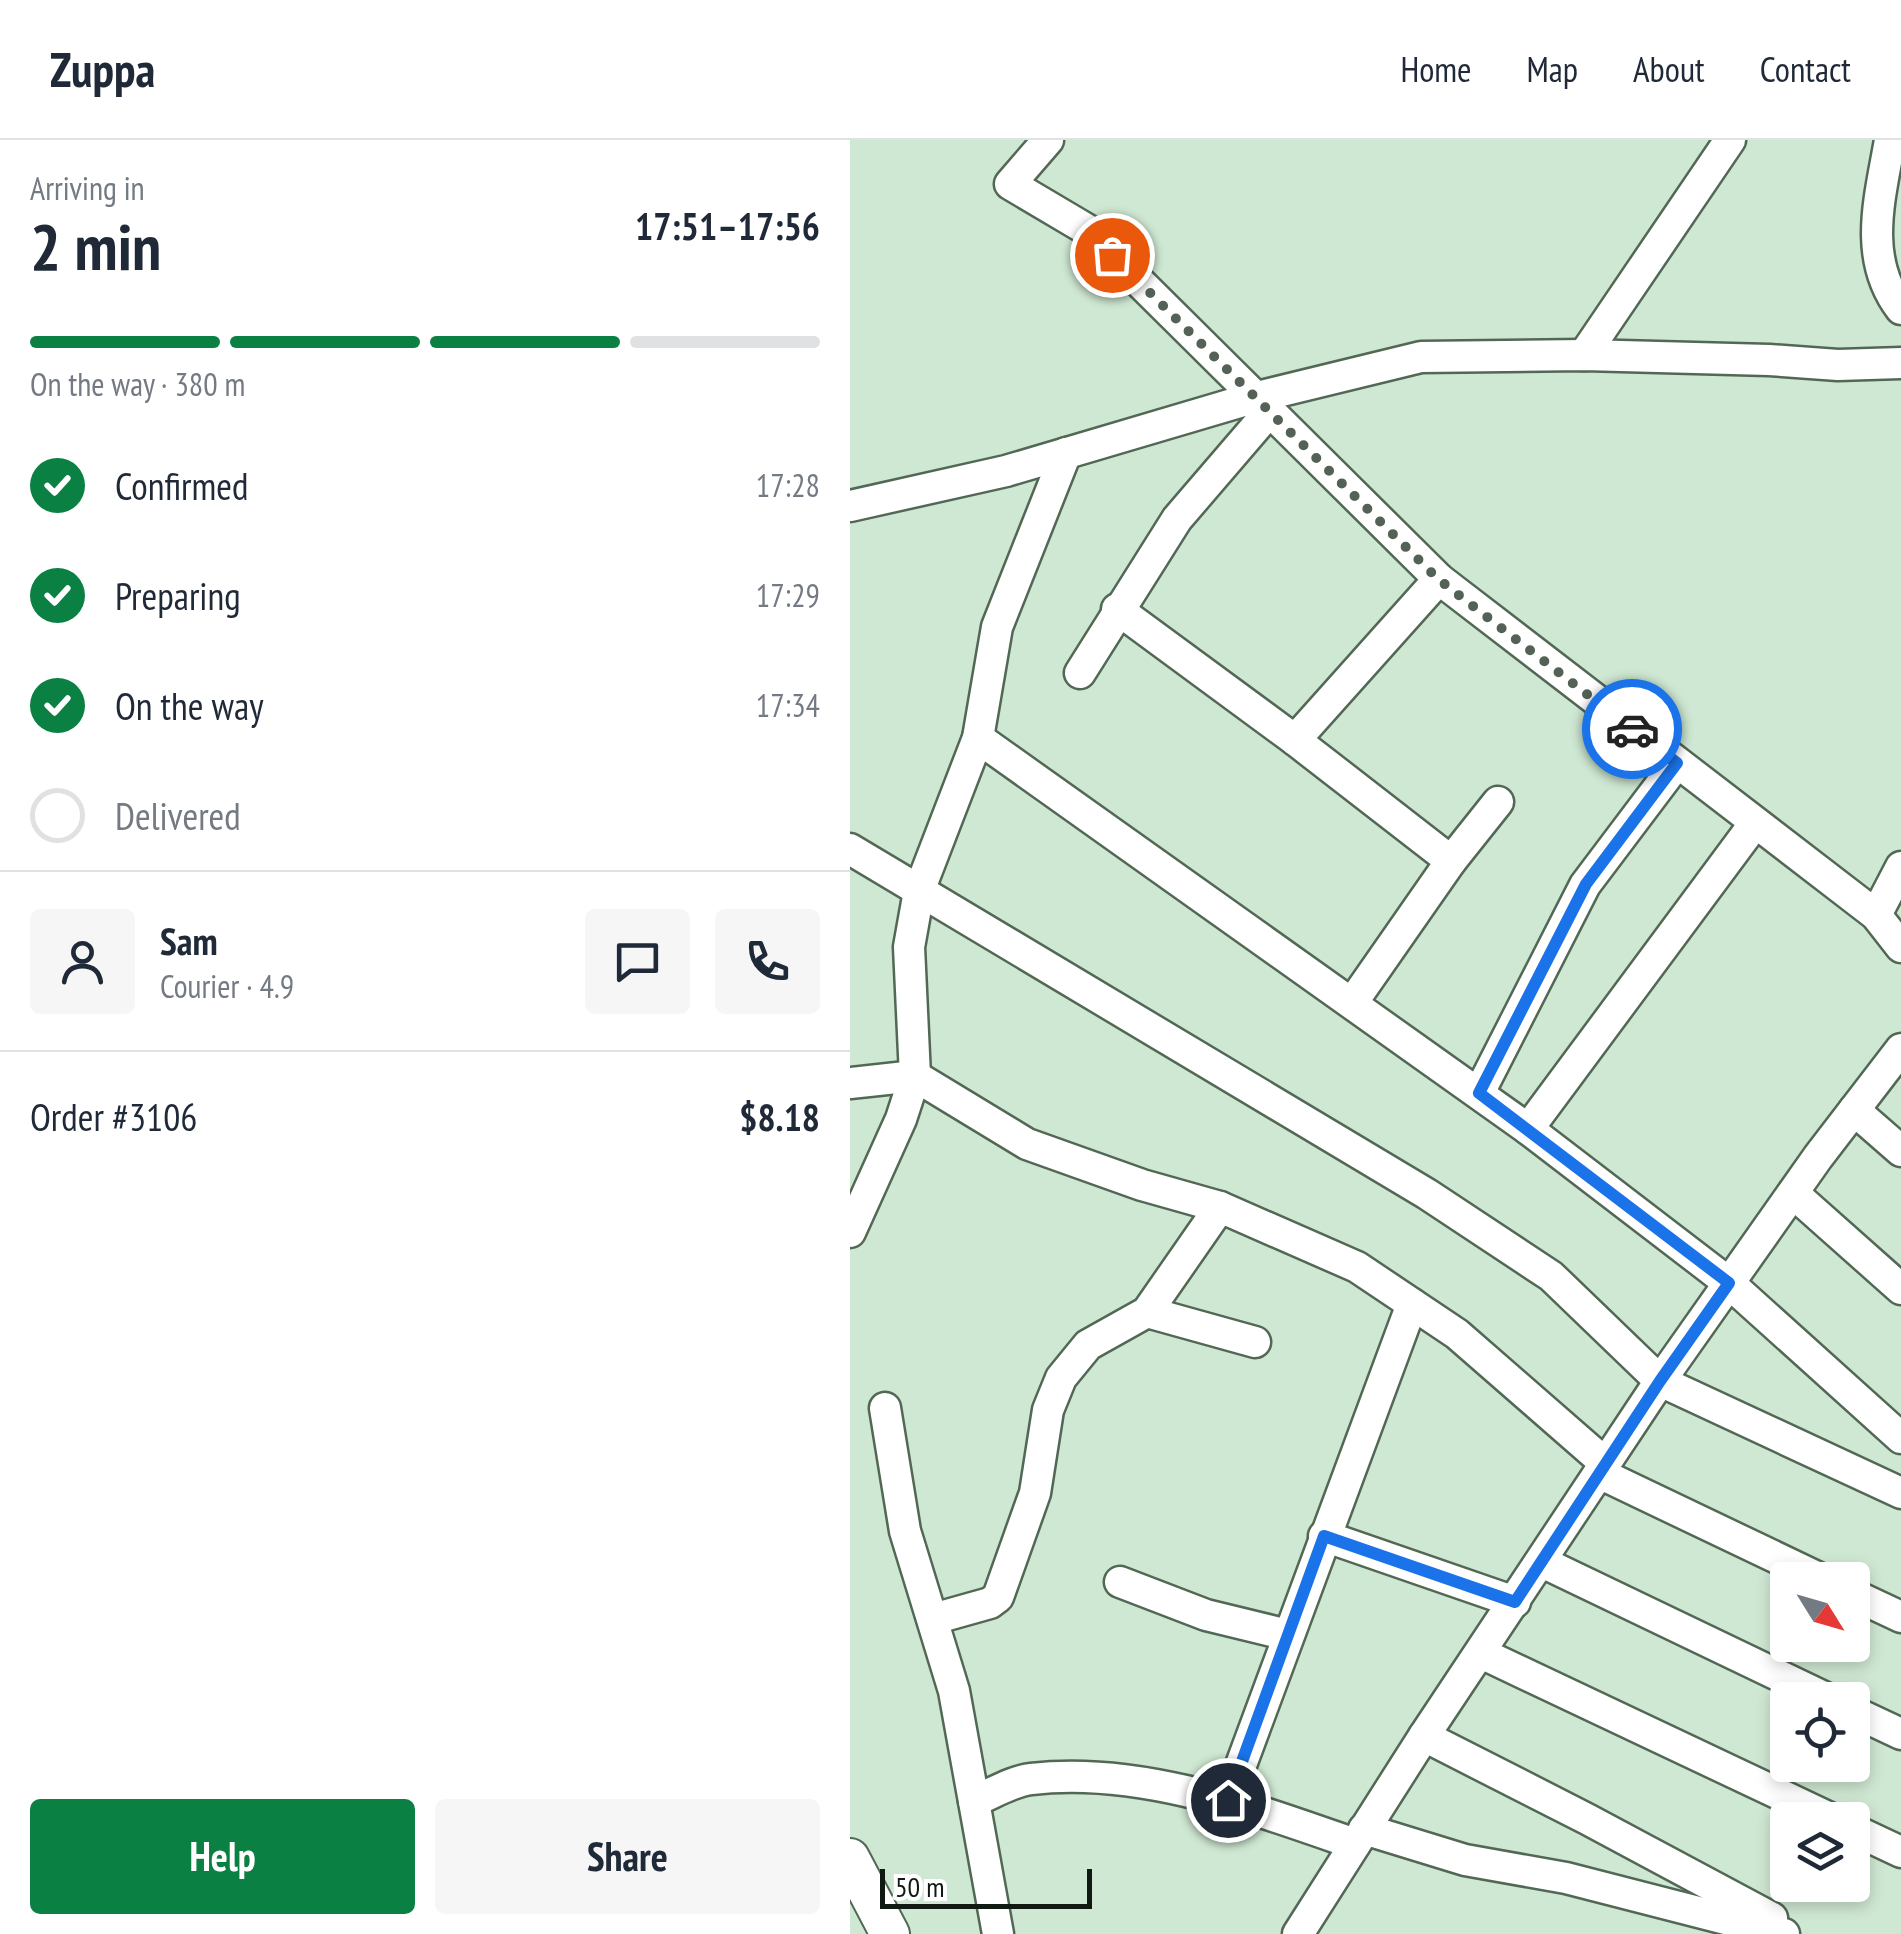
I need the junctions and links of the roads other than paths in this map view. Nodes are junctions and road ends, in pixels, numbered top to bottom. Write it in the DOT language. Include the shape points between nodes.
graph roads {
  1 [pos="1048,140"];
  2 [pos="1730,140"];
  3 [pos="1890,140"];
  4 [pos="1901,309"];
  5 [pos="1584,356"];
  6 [pos="1901,363"];
  7 [pos="1261,406"];
  8 [pos="1066,454"];
  9 [pos="850,506"];
  10 [pos="1438,579"];
  11 [pos="1117,610"];
  12 [pos="1080,673"];
  13 [pos="978,738"];
  14 [pos="1295,740"];
  15 [pos="1677,763"];
  16 [pos="1498,802"];
  17 [pos="1755,824"];
  18 [pos="850,849"];
  19 [pos="1451,861"];
  20 [pos="1901,867"];
  21 [pos="919,891"];
  22 [pos="1876,915"];
  23 [pos="1901,946"];
  24 [pos="1352,1003"];
  25 [pos="1901,1049"];
  26 [pos="915,1076"];
  27 [pos="850,1083"];
  28 [pos="1479,1093"];
  29 [pos="1854,1110"];
  30 [pos="1528,1129"];
  31 [pos="1901,1151"];
  32 [pos="1792,1193"];
  33 [pos="1220,1206"];
  34 [pos="850,1232"];
  35 [pos="1729,1283"];
  36 [pos="1901,1289"];
  37 [pos="1412,1304"];
  38 [pos="1146,1312"];
  39 [pos="1255,1342"];
  40 [pos="1660,1381"];
  41 [pos="885,1408"];
  42 [pos="1901,1438"];
  43 [pos="1603,1468"];
  44 [pos="1901,1493"];
  45 [pos="1324,1536"];
  46 [pos="1542,1562"];
  47 [pos="1788,1562"];
  48 [pos="1120,1582"];
  49 [pos="1515,1602"];
  50 [pos="1870,1602"];
  51 [pos="1901,1617"];
  52 [pos="932,1619"];
  53 [pos="1288,1635"];
  54 [pos="1481,1653"];
  55 [pos="1792,1682"];
  56 [pos="1870,1719"];
  57 [pos="1901,1734"];
  58 [pos="1424,1736"];
  59 [pos="1228,1800"];
  60 [pos="974,1802"];
  61 [pos="1796,1802"];
  62 [pos="1360,1837"];
  63 [pos="1870,1837"];
  64 [pos="1901,1852"];
  65 [pos="850,1858"];
  66 [pos="890,1934"];
  67 [pos="998,1934"];
  68 [pos="1298,1934"];
  69 [pos="1784,1934"];
  70 [pos="1801,1934"];
  1 -- 7 [label="street" via="1010,184 1086,228"];
  2 -- 5 [label="street"];
  3 -- 4 [label="street" via="1874,226 1886,289"];
  5 -- 6 [label="street"];
  5 -- 7 [label="street" via="1421,357"];
  7 -- 8 [label="street"];
  7 -- 10 [label="street"];
  7 -- 11 [label="street"];
  8 -- 9 [label="street"];
  8 -- 13 [label="street" via="997,627"];
  10 -- 14 [label="street"];
  10 -- 15 [label="street"];
  11 -- 12 [label="street"];
  11 -- 14 [label="street"];
  13 -- 21 [label="street"];
  13 -- 24 [label="street"];
  14 -- 19 [label="street"];
  15 -- 17 [label="street"];
  15 -- 28 [label="street" via="1586,884"];
  16 -- 19 [label="street"];
  17 -- 22 [label="street"];
  17 -- 30 [label="street"];
  18 -- 21 [label="street"];
  19 -- 24 [label="street"];
  20 -- 22 [label="street"];
  21 -- 26 [label="street" via="909,947"];
  21 -- 40 [label="street" via="1427,1194 1551,1276"];
  22 -- 23 [label="street"];
  24 -- 28 [label="street"];
  25 -- 29 [label="street"];
  26 -- 27 [label="street"];
  26 -- 33 [label="street" via="1027,1144"];
  26 -- 34 [label="street"];
  28 -- 30 [label="street"];
  29 -- 31 [label="street"];
  29 -- 32 [label="street"];
  30 -- 35 [label="street"];
  32 -- 35 [label="street"];
  32 -- 36 [label="street"];
  33 -- 37 [label="street" via="1357,1267"];
  33 -- 38 [label="street"];
  35 -- 40 [label="street"];
  35 -- 42 [label="street"];
  37 -- 43 [label="street" via="1457,1334"];
  37 -- 45 [label="street"];
  38 -- 39 [label="street"];
  38 -- 52 [label="street" via="1088,1346 1062,1378 1048,1410 1035,1493 998,1597"];
  40 -- 43 [label="street"];
  40 -- 44 [label="street"];
  41 -- 52 [label="street" via="905,1531"];
  43 -- 46 [label="street"];
  43 -- 47 [label="street"];
  45 -- 49 [label="street"];
  45 -- 53 [label="street"];
  46 -- 49 [label="street"];
  46 -- 55 [label="street"];
  48 -- 53 [label="street" via="1206,1615"];
  49 -- 54 [label="street"];
  50 -- 51 [label="street"];
  52 -- 60 [label="street" via="954,1691"];
  53 -- 59 [label="street"];
  54 -- 58 [label="street"];
  54 -- 61 [label="street"];
  56 -- 57 [label="street"];
  58 -- 62 [label="street"];
  58 -- 70 [label="street"];
  59 -- 60 [label="street" via="1096,1776 1027,1779"];
  59 -- 62 [label="street"];
  60 -- 67 [label="street"];
  62 -- 68 [label="street"];
  62 -- 69 [label="street" via="1566,1878"];
  63 -- 64 [label="street"];
  65 -- 66 [label="street"];
}
